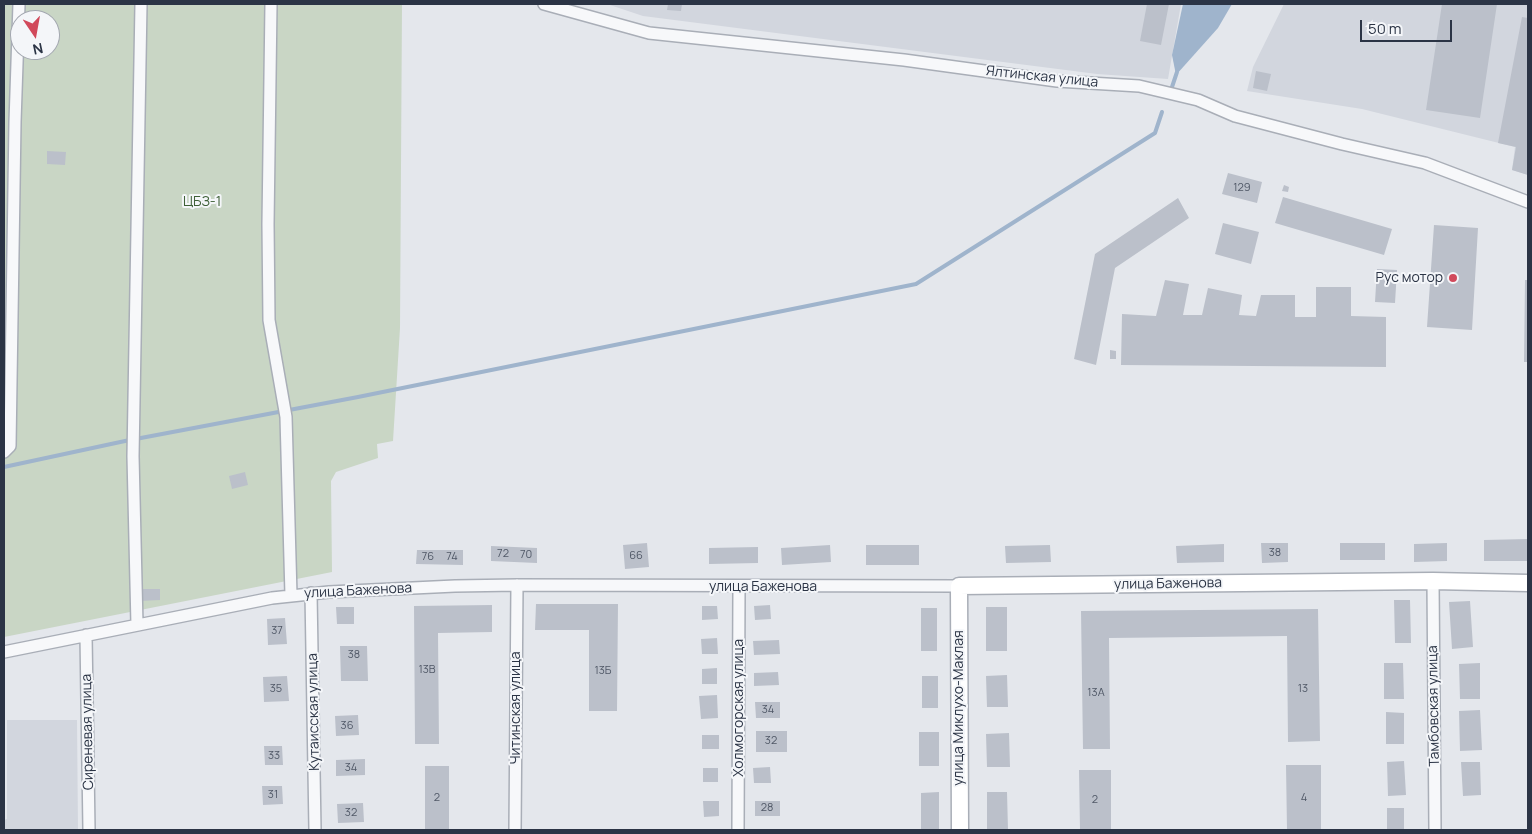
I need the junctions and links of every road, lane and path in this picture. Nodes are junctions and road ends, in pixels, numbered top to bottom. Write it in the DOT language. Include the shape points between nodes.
graph roads {
  1 [pos="19,4"];
  2 [pos="141,4"];
  3 [pos="271,4"];
  4 [pos="544,4"];
  5 [pos="1528,202"];
  6 [pos="4,452"];
  7 [pos="1433,581"];
  8 [pos="1528,583"];
  9 [pos="517,585"];
  10 [pos="959,586"];
  11 [pos="739,587"];
  12 [pos="311,593"];
  13 [pos="291,595"];
  14 [pos="137,624"];
  15 [pos="86,635"];
  16 [pos="4,652"];
  17 [pos="89,830"];
  18 [pos="315,830"];
  19 [pos="516,830"];
  20 [pos="738,830"];
  21 [pos="960,830"];
  22 [pos="1435,830"];
  1 -- 6 [label="street" via="10,446"];
  2 -- 14 [label="street" via="134,456"];
  3 -- 13 [label="street" via="269,320 286,417"];
  4 -- 5 [label="street, Ялтинская улица" via="649,33 904,60 1057,81 1139,86 1198,100 1236,116 1426,162"];
  7 -- 8 [label="street, улица Баженова"];
  7 -- 10 [label="street, улица Баженова"];
  7 -- 22 [label="street, Тамбовская улица"];
  9 -- 11 [label="street, улица Баженова"];
  9 -- 12 [label="street, улица Баженова"];
  9 -- 19 [label="street, Читинская улица"];
  10 -- 11 [label="street, улица Баженова"];
  10 -- 21 [label="street, улица Миклухо-Маклая"];
  11 -- 20 [label="street, Холмогорская улица"];
  12 -- 13 [label="street, улица Баженова"];
  12 -- 18 [label="street, Кутаисская улица"];
  13 -- 14 [label="street, улица Баженова"];
  14 -- 15 [label="street, улица Баженова"];
  15 -- 16 [label="street, улица Баженова"];
  15 -- 17 [label="street, Сиреневая улица"];
}
